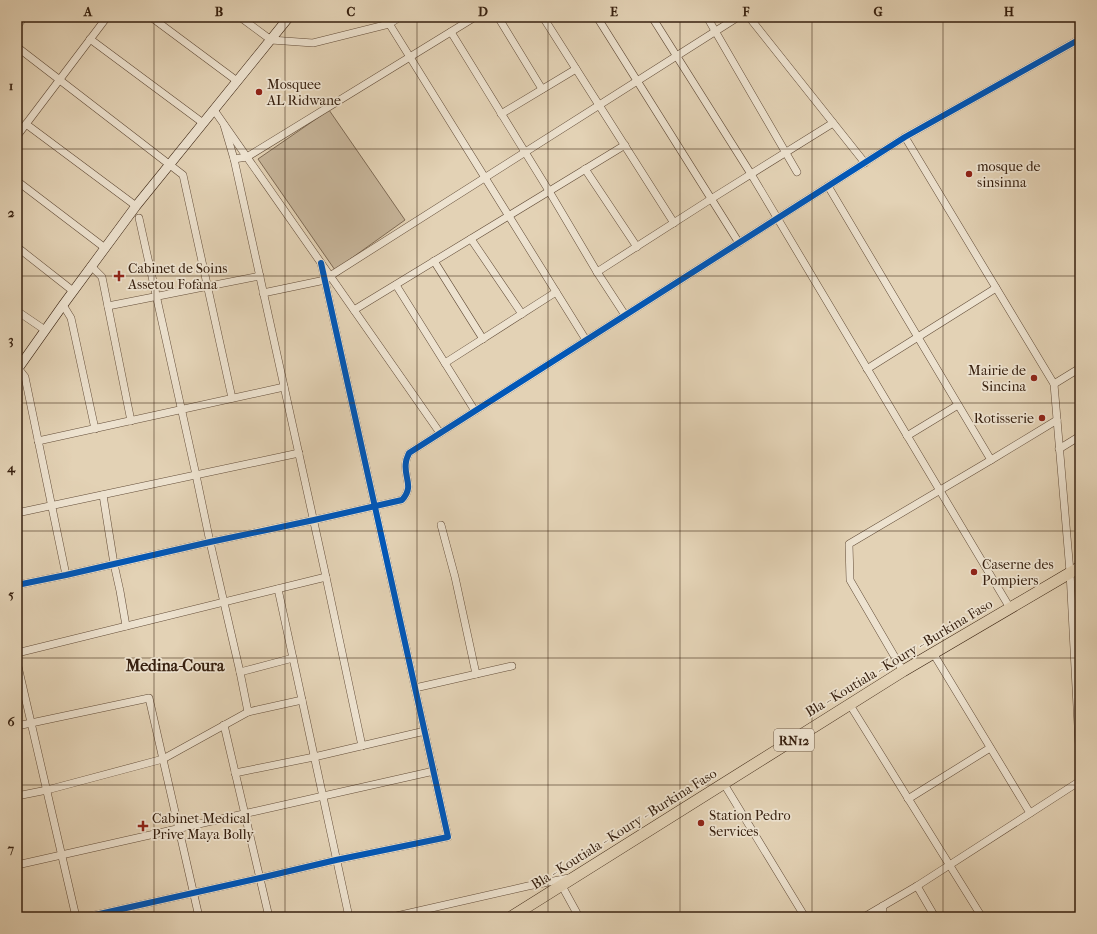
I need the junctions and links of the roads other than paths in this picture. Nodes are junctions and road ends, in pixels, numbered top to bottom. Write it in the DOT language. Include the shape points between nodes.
graph roads {
  1 [pos="24,17"];
  2 [pos="107,17"];
  3 [pos="151,17"];
  4 [pos="240,17"];
  5 [pos="289,17"];
  6 [pos="385,17"];
  7 [pos="400,17"];
  8 [pos="475,17"];
  9 [pos="498,17"];
  10 [pos="543,17"];
  11 [pos="597,17"];
  12 [pos="652,17"];
  13 [pos="707,17"];
  14 [pos="738,17"];
  15 [pos="749,17"];
  16 [pos="389,24"];
  17 [pos="17,26"];
  18 [pos="715,31"];
  19 [pos="451,32"];
  20 [pos="90,39"];
  21 [pos="1080,39"];
  22 [pos="270,40"];
  23 [pos="17,48"];
  24 [pos="677,56"];
  25 [pos="410,57"];
  26 [pos="576,69"];
  27 [pos="59,80"];
  28 [pos="237,81"];
  29 [pos="637,81"];
  30 [pos="542,89"];
  31 [pos="600,105"];
  32 [pos="214,110"];
  33 [pos="501,114"];
  34 [pos="203,123"];
  35 [pos="834,123"];
  36 [pos="26,124"];
  37 [pos="224,125"];
  38 [pos="17,136"];
  39 [pos="905,137"];
  40 [pos="625,145"];
  41 [pos="525,152"];
  42 [pos="786,153"];
  43 [pos="247,157"];
  44 [pos="234,159"];
  45 [pos="865,163"];
  46 [pos="170,165"];
  47 [pos="586,169"];
  48 [pos="797,172"];
  49 [pos="751,174"];
  50 [pos="485,178"];
  51 [pos="17,181"];
  52 [pos="828,186"];
  53 [pos="549,191"];
  54 [pos="711,199"];
  55 [pos="136,206"];
  56 [pos="509,216"];
  57 [pos="139,218"];
  58 [pos="778,218"];
  59 [pos="674,223"];
  60 [pos="471,239"];
  61 [pos="739,243"];
  62 [pos="17,247"];
  63 [pos="637,247"];
  64 [pos="105,248"];
  65 [pos="434,261"];
  66 [pos="91,266"];
  67 [pos="597,272"];
  68 [pos="260,276"];
  69 [pos="328,278"];
  70 [pos="396,285"];
  71 [pos="208,286"];
  72 [pos="996,288"];
  73 [pos="73,291"];
  74 [pos="556,292"];
  75 [pos="263,293"];
  76 [pos="156,296"];
  77 [pos="63,305"];
  78 [pos="108,306"];
  79 [pos="354,310"];
  80 [pos="17,311"];
  81 [pos="522,314"];
  82 [pos="625,316"];
  83 [pos="45,330"];
  84 [pos="918,337"];
  85 [pos="483,339"];
  86 [pos="586,340"];
  87 [pos="445,363"];
  88 [pos="1080,368"];
  89 [pos="17,369"];
  90 [pos="867,369"];
  91 [pos="1054,384"];
  92 [pos="284,387"];
  93 [pos="232,398"];
  94 [pos="958,405"];
  95 [pos="182,410"];
  96 [pos="475,411"];
  97 [pos="1057,420"];
  98 [pos="131,421"];
  99 [pos="95,429"];
  100 [pos="440,433"];
  101 [pos="907,436"];
  102 [pos="1080,436"];
  103 [pos="38,441"];
  104 [pos="1059,449"];
  105 [pos="299,453"];
  106 [pos="991,460"];
  107 [pos="196,475"];
  108 [pos="940,491"];
  109 [pos="103,495"];
  110 [pos="51,506"];
  111 [pos="375,506"];
  112 [pos="17,513"];
  113 [pos="314,520"];
  114 [pos="441,525"];
  115 [pos="210,542"];
  116 [pos="114,564"];
  117 [pos="1075,569"];
  118 [pos="66,575"];
  119 [pos="326,577"];
  120 [pos="17,585"];
  121 [pos="278,589"];
  122 [pos="224,602"];
  123 [pos="1010,608"];
  124 [pos="126,626"];
  125 [pos="17,653"];
  126 [pos="933,653"];
  127 [pos="293,658"];
  128 [pos="17,662"];
  129 [pos="512,666"];
  130 [pos="903,671"];
  131 [pos="240,672"];
  132 [pos="476,674"];
  133 [pos="415,688"];
  134 [pos="302,700"];
  135 [pos="850,705"];
  136 [pos="248,712"];
  137 [pos="31,723"];
  138 [pos="224,725"];
  139 [pos="17,726"];
  140 [pos="425,731"];
  141 [pos="362,746"];
  142 [pos="990,748"];
  143 [pos="314,757"];
  144 [pos="163,759"];
  145 [pos="1080,764"];
  146 [pos="434,771"];
  147 [pos="235,773"];
  148 [pos="1080,781"];
  149 [pos="724,784"];
  150 [pos="46,790"];
  151 [pos="323,795"];
  152 [pos="17,796"];
  153 [pos="908,799"];
  154 [pos="244,813"];
  155 [pos="1030,813"];
  156 [pos="179,828"];
  157 [pos="61,855"];
  158 [pos="336,860"];
  159 [pos="17,865"];
  160 [pos="950,865"];
  161 [pos="577,876"];
  162 [pos="260,878"];
  163 [pos="562,886"];
  164 [pos="916,886"];
  165 [pos="194,893"];
  166 [pos="883,906"];
  167 [pos="980,914"];
  168 [pos="76,917"];
  169 [pos="86,917"];
  170 [pos="199,917"];
  171 [pos="269,917"];
  172 [pos="349,917"];
  173 [pos="392,917"];
  174 [pos="511,917"];
  175 [pos="579,917"];
  176 [pos="805,917"];
  177 [pos="864,917"];
  178 [pos="882,917"];
  179 [pos="935,917"];
  1 -- 17 [label="street"];
  2 -- 20 [label="street"];
  3 -- 28 [label="street"];
  4 -- 22 [label="street"];
  5 -- 22 [label="street"];
  6 -- 16 [label="street"];
  7 -- 16 [label="street"];
  8 -- 19 [label="street"];
  9 -- 30 [label="street"];
  10 -- 26 [label="street"];
  11 -- 29 [label="street"];
  12 -- 24 [label="street"];
  13 -- 18 [label="street"];
  14 -- 18 [label="street"];
  15 -- 35 [label="street"];
  16 -- 22 [label="street" via="313,43"];
  16 -- 25 [label="street"];
  18 -- 24 [label="street"];
  18 -- 42 [label="street"];
  19 -- 25 [label="street"];
  19 -- 33 [label="street"];
  20 -- 27 [label="street"];
  20 -- 34 [label="street"];
  21 -- 39 [label="street"];
  22 -- 28 [label="street"];
  23 -- 27 [label="street"];
  24 -- 29 [label="street"];
  24 -- 49 [label="street"];
  25 -- 43 [label="street"];
  25 -- 50 [label="street"];
  26 -- 30 [label="street"];
  26 -- 31 [label="street"];
  27 -- 36 [label="street"];
  27 -- 46 [label="street"];
  28 -- 32 [label="street"];
  29 -- 31 [label="street"];
  29 -- 54 [label="street"];
  30 -- 33 [label="street"];
  31 -- 40 [label="street"];
  31 -- 41 [label="street"];
  32 -- 34 [label="street"];
  32 -- 37 [label="street"];
  33 -- 41 [label="street"];
  34 -- 46 [label="street"];
  35 -- 42 [label="street"];
  35 -- 45 [label="street"];
  36 -- 38 [label="street"];
  36 -- 55 [label="street"];
  37 -- 43 [label="street"];
  37 -- 44 [label="street"];
  39 -- 45 [label="street"];
  39 -- 72 [label="street"];
  40 -- 47 [label="street"];
  40 -- 59 [label="street"];
  41 -- 50 [label="street"];
  41 -- 53 [label="street"];
  42 -- 48 [label="street"];
  42 -- 49 [label="street"];
  43 -- 44 [label="street"];
  43 -- 69 [label="street" via="321,263"];
  44 -- 68 [label="street"];
  45 -- 52 [label="street"];
  46 -- 55 [label="street"];
  46 -- 71 [label="street" via="183,175"];
  47 -- 53 [label="street"];
  47 -- 63 [label="street"];
  49 -- 54 [label="street"];
  49 -- 58 [label="street"];
  50 -- 56 [label="street"];
  50 -- 69 [label="street"];
  51 -- 64 [label="street"];
  52 -- 58 [label="street"];
  52 -- 84 [label="street"];
  53 -- 56 [label="street"];
  53 -- 67 [label="street"];
  54 -- 59 [label="street"];
  54 -- 61 [label="street"];
  55 -- 64 [label="street"];
  56 -- 60 [label="street"];
  56 -- 74 [label="street"];
  57 -- 76 [label="street"];
  58 -- 61 [label="street"];
  58 -- 90 [label="street"];
  59 -- 63 [label="street"];
  60 -- 65 [label="street"];
  60 -- 81 [label="street"];
  61 -- 82 [label="street"];
  62 -- 73 [label="street"];
  63 -- 67 [label="street"];
  64 -- 66 [label="street"];
  65 -- 70 [label="street"];
  65 -- 85 [label="street"];
  66 -- 73 [label="street"];
  66 -- 78 [label="street" via="102,277"];
  67 -- 82 [label="street"];
  68 -- 71 [label="street"];
  68 -- 75 [label="street"];
  69 -- 75 [label="street"];
  69 -- 79 [label="street"];
  69 -- 111 [label="street"];
  70 -- 79 [label="street"];
  70 -- 87 [label="street"];
  71 -- 76 [label="street"];
  71 -- 93 [label="street"];
  72 -- 84 [label="street"];
  72 -- 91 [label="street"];
  73 -- 77 [label="street"];
  74 -- 81 [label="street"];
  74 -- 86 [label="street"];
  75 -- 92 [label="street"];
  76 -- 78 [label="street"];
  76 -- 95 [label="street"];
  77 -- 83 [label="street"];
  77 -- 99 [label="street" via="70,318"];
  78 -- 98 [label="street"];
  79 -- 100 [label="street"];
  80 -- 83 [label="street"];
  81 -- 85 [label="street"];
  82 -- 86 [label="street"];
  83 -- 89 [label="street"];
  84 -- 90 [label="street"];
  84 -- 94 [label="street"];
  85 -- 87 [label="street"];
  86 -- 96 [label="street"];
  87 -- 96 [label="street"];
  88 -- 91 [label="street"];
  89 -- 103 [label="street" via="25,377"];
  90 -- 101 [label="street"];
  91 -- 97 [label="street"];
  92 -- 93 [label="street"];
  92 -- 105 [label="street"];
  93 -- 95 [label="street"];
  94 -- 101 [label="street"];
  94 -- 106 [label="street"];
  95 -- 98 [label="street"];
  95 -- 107 [label="street"];
  96 -- 100 [label="street"];
  97 -- 104 [label="street"];
  97 -- 106 [label="street"];
  98 -- 99 [label="street"];
  99 -- 103 [label="street"];
  100 -- 111 [label="street" via="409,453 405,463 408,494 402,500"];
  101 -- 108 [label="street"];
  102 -- 104 [label="street"];
  103 -- 110 [label="street"];
  104 -- 117 [label="street"];
  105 -- 107 [label="street"];
  105 -- 113 [label="street"];
  106 -- 108 [label="street"];
  107 -- 109 [label="street"];
  107 -- 115 [label="street"];
  108 -- 123 [label="street"];
  108 -- 130 [label="street" via="849,544 850,580"];
  109 -- 110 [label="street"];
  109 -- 116 [label="street"];
  110 -- 112 [label="street"];
  110 -- 118 [label="street"];
  111 -- 113 [label="street"];
  111 -- 133 [label="street"];
  113 -- 115 [label="street"];
  113 -- 119 [label="street"];
  114 -- 132 [label="street"];
  115 -- 116 [label="street"];
  115 -- 122 [label="street"];
  116 -- 118 [label="street"];
  116 -- 124 [label="street"];
  117 -- 123 [label="main road, Bla - Koutiala - Koury - Burkina Faso / RN12"];
  117 -- 145 [label="street"];
  118 -- 120 [label="street"];
  119 -- 121 [label="street"];
  119 -- 141 [label="street"];
  121 -- 122 [label="street"];
  121 -- 127 [label="street"];
  122 -- 124 [label="street"];
  122 -- 131 [label="street"];
  123 -- 126 [label="main road, Bla - Koutiala - Koury - Burkina Faso / RN12"];
  124 -- 125 [label="street"];
  126 -- 130 [label="main road, Bla - Koutiala - Koury - Burkina Faso / RN12"];
  126 -- 142 [label="street"];
  127 -- 131 [label="street"];
  127 -- 134 [label="street"];
  128 -- 137 [label="street"];
  129 -- 132 [label="street"];
  130 -- 135 [label="main road, Bla - Koutiala - Koury - Burkina Faso / RN12"];
  131 -- 136 [label="street"];
  132 -- 133 [label="street"];
  133 -- 140 [label="street"];
  134 -- 136 [label="street"];
  134 -- 143 [label="street"];
  135 -- 149 [label="main road, Bla - Koutiala - Koury - Burkina Faso / RN12"];
  135 -- 153 [label="street"];
  136 -- 138 [label="street"];
  137 -- 139 [label="street"];
  137 -- 144 [label="street" via="149,698"];
  137 -- 150 [label="street"];
  138 -- 144 [label="street"];
  138 -- 147 [label="street"];
  140 -- 141 [label="street"];
  140 -- 146 [label="street"];
  141 -- 143 [label="street"];
  142 -- 153 [label="street"];
  142 -- 155 [label="street"];
  143 -- 147 [label="street"];
  143 -- 151 [label="street"];
  144 -- 150 [label="street"];
  144 -- 156 [label="street"];
  146 -- 151 [label="street"];
  146 -- 158 [label="street" via="448,837"];
  147 -- 154 [label="street"];
  148 -- 155 [label="street"];
  149 -- 161 [label="main road, Bla - Koutiala - Koury - Burkina Faso / RN12"];
  149 -- 176 [label="street"];
  150 -- 152 [label="street"];
  150 -- 157 [label="street"];
  151 -- 154 [label="street"];
  151 -- 158 [label="street"];
  153 -- 160 [label="street"];
  154 -- 156 [label="street"];
  154 -- 162 [label="street"];
  155 -- 160 [label="street"];
  156 -- 157 [label="street"];
  156 -- 165 [label="street"];
  157 -- 159 [label="street"];
  157 -- 168 [label="street"];
  158 -- 162 [label="street"];
  158 -- 172 [label="street"];
  160 -- 164 [label="street"];
  160 -- 167 [label="street"];
  161 -- 163 [label="main road, Bla - Koutiala - Koury - Burkina Faso / RN12"];
  161 -- 173 [label="street"];
  162 -- 165 [label="street"];
  162 -- 171 [label="street"];
  163 -- 174 [label="main road, Bla - Koutiala - Koury - Burkina Faso / RN12"];
  163 -- 175 [label="street"];
  164 -- 166 [label="street"];
  164 -- 179 [label="street"];
  165 -- 169 [label="street"];
  165 -- 170 [label="street"];
  166 -- 177 [label="street"];
  166 -- 178 [label="street"];
}
